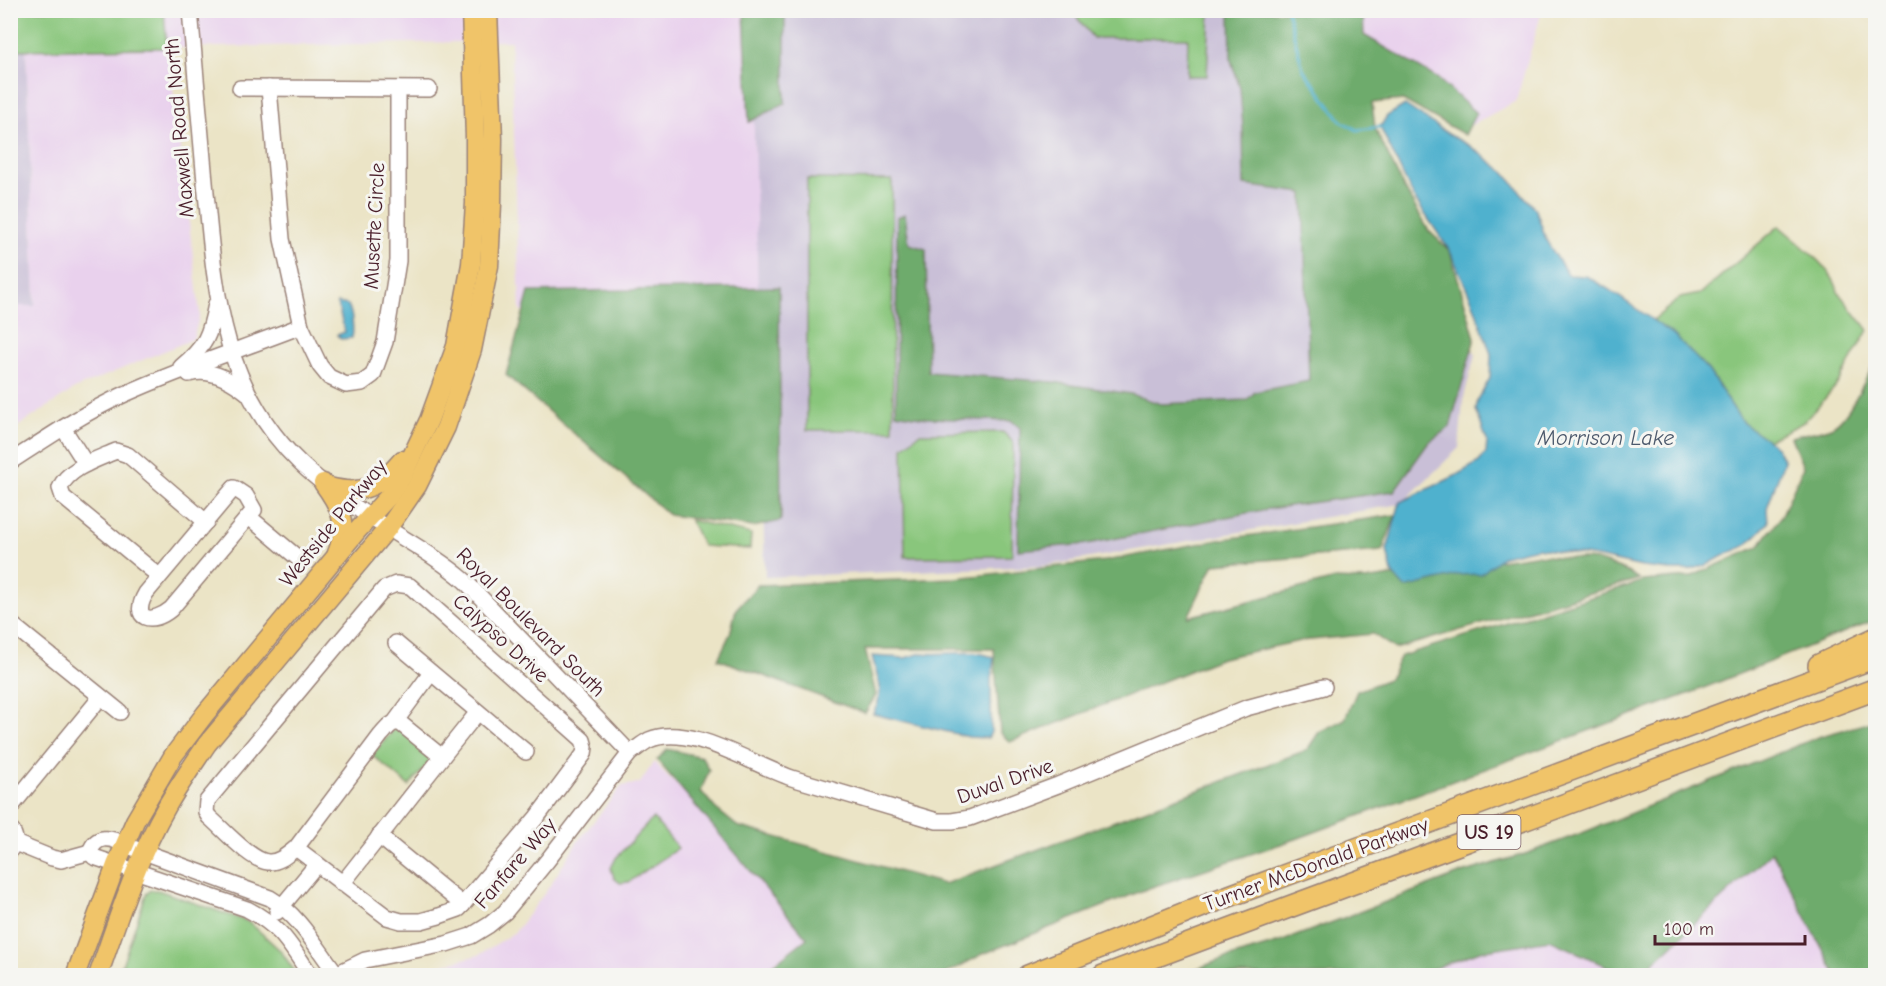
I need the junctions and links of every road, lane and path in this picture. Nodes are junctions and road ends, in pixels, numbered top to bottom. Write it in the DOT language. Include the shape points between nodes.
graph roads {
  1 [pos="190,10"];
  2 [pos="471,10"];
  3 [pos="488,10"];
  4 [pos="240,88"];
  5 [pos="269,88"];
  6 [pos="398,89"];
  7 [pos="429,89"];
  8 [pos="209,243"];
  9 [pos="217,298"];
  10 [pos="301,326"];
  11 [pos="231,353"];
  12 [pos="175,372"];
  13 [pos="132,391"];
  14 [pos="251,395"];
  15 [pos="63,428"];
  16 [pos="425,430"];
  17 [pos="10,462"];
  18 [pos="86,464"];
  19 [pos="326,485"];
  20 [pos="249,516"];
  21 [pos="370,516"];
  22 [pos="206,522"];
  23 [pos="388,528"];
  24 [pos="336,556"];
  25 [pos="299,559"];
  26 [pos="159,576"];
  27 [pos="10,623"];
  28 [pos="1875,638"];
  29 [pos="396,644"];
  30 [pos="1875,657"];
  31 [pos="431,673"];
  32 [pos="1324,687"];
  33 [pos="1875,689"];
  34 [pos="100,698"];
  35 [pos="1754,701"];
  36 [pos="120,712"];
  37 [pos="478,712"];
  38 [pos="395,722"];
  39 [pos="526,752"];
  40 [pos="630,753"];
  41 [pos="442,757"];
  42 [pos="13,800"];
  43 [pos="379,836"];
  44 [pos="13,839"];
  45 [pos="124,845"];
  46 [pos="296,848"];
  47 [pos="90,852"];
  48 [pos="145,852"];
  49 [pos="317,864"];
  50 [pos="116,865"];
  51 [pos="137,872"];
  52 [pos="342,884"];
  53 [pos="282,904"];
  54 [pos="463,905"];
  55 [pos="270,921"];
  56 [pos="334,974"];
  57 [pos="75,975"];
  58 [pos="98,975"];
  59 [pos="310,975"];
  60 [pos="1028,975"];
  61 [pos="1103,975"];
  1 -- 8 [label="street, Maxwell Road North"];
  2 -- 16 [label="main road, Westside Parkway" via="475,139 471,264 456,346"];
  3 -- 23 [label="main road, Westside Parkway" via="492,204 489,266 480,320 446,427 417,486"];
  4 -- 5 [label="street"];
  5 -- 6 [label="street"];
  5 -- 10 [label="street, Musette Circle" via="282,239"];
  6 -- 7 [label="street"];
  6 -- 10 [label="street, Musette Circle" via="398,261 385,342 373,375 362,383 346,385 329,377"];
  8 -- 9 [label="street, Royal Boulevard South"];
  9 -- 11 [label="street, Royal Boulevard South"];
  9 -- 12 [label="street" via="208,337"];
  10 -- 11 [label="street"];
  11 -- 12 [label="street"];
  11 -- 14 [label="street, Royal Boulevard South"];
  12 -- 13 [label="street"];
  13 -- 14 [label="street" via="207,372"];
  13 -- 15 [label="street"];
  14 -- 19 [label="street, Royal Boulevard South" via="285,448"];
  15 -- 17 [label="street"];
  15 -- 18 [label="street"];
  16 -- 19 [label="main road" via="380,483 350,491"];
  16 -- 21 [label="main road, Westside Parkway" via="402,477"];
  18 -- 22 [label="street" via="116,450 128,455"];
  18 -- 26 [label="street" via="62,483 63,497"];
  19 -- 21 [label="street, Royal Boulevard South"];
  19 -- 24 [label="main road" via="341,514 342,537"];
  20 -- 22 [label="street" via="254,510 246,496 234,488"];
  20 -- 25 [label="street"];
  20 -- 26 [label="street" via="171,609 155,618 144,618 140,602"];
  21 -- 23 [label="street, Royal Boulevard South"];
  21 -- 24 [label="main road, Westside Parkway"];
  22 -- 26 [label="street"];
  23 -- 40 [label="street, Royal Boulevard South" via="465,581"];
  23 -- 48 [label="main road, Westside Parkway" via="207,744 167,806"];
  24 -- 45 [label="main road, Westside Parkway" via="181,744"];
  27 -- 34 [label="street"];
  28 -- 35 [label="highway"];
  29 -- 31 [label="street"];
  30 -- 35 [label="highway, Turner McDonald Parkway / US 19"];
  31 -- 37 [label="street"];
  31 -- 38 [label="street"];
  32 -- 40 [label="street, Duval Drive" via="1246,708 1058,785 952,821 937,821 771,772 700,739 681,735 656,738"];
  33 -- 61 [label="highway, Turner McDonald Parkway / US 19"];
  34 -- 36 [label="street"];
  34 -- 42 [label="street"];
  35 -- 60 [label="highway, Turner McDonald Parkway / US 19"];
  37 -- 39 [label="street"];
  37 -- 41 [label="street"];
  38 -- 41 [label="street"];
  38 -- 46 [label="street"];
  40 -- 56 [label="street, Fanfare Way" via="548,861 489,925 446,944 365,960"];
  41 -- 43 [label="street"];
  43 -- 52 [label="street"];
  43 -- 54 [label="street"];
  44 -- 47 [label="street" via="61,860"];
  45 -- 47 [label="street" via="106,838 98,840"];
  45 -- 48 [label="street"];
  45 -- 50 [label="main road, Westside Parkway"];
  46 -- 49 [label="street, Calypso Drive"];
  46 -- 54 [label="street, Calypso Drive" via="279,860 256,858 209,817 207,801 384,589 396,584 410,586 583,740 585,747 580,761 537,817"];
  47 -- 50 [label="street"];
  48 -- 51 [label="main road, Westside Parkway"];
  48 -- 53 [label="street" via="260,892"];
  49 -- 52 [label="street, Calypso Drive"];
  49 -- 53 [label="street"];
  50 -- 51 [label="street"];
  50 -- 57 [label="main road, Westside Parkway"];
  51 -- 55 [label="street" via="248,909"];
  51 -- 58 [label="main road, Westside Parkway"];
  52 -- 54 [label="street, Calypso Drive" via="387,917 401,921 422,921"];
  53 -- 55 [label="street"];
  53 -- 56 [label="street"];
  55 -- 59 [label="street"];
}
